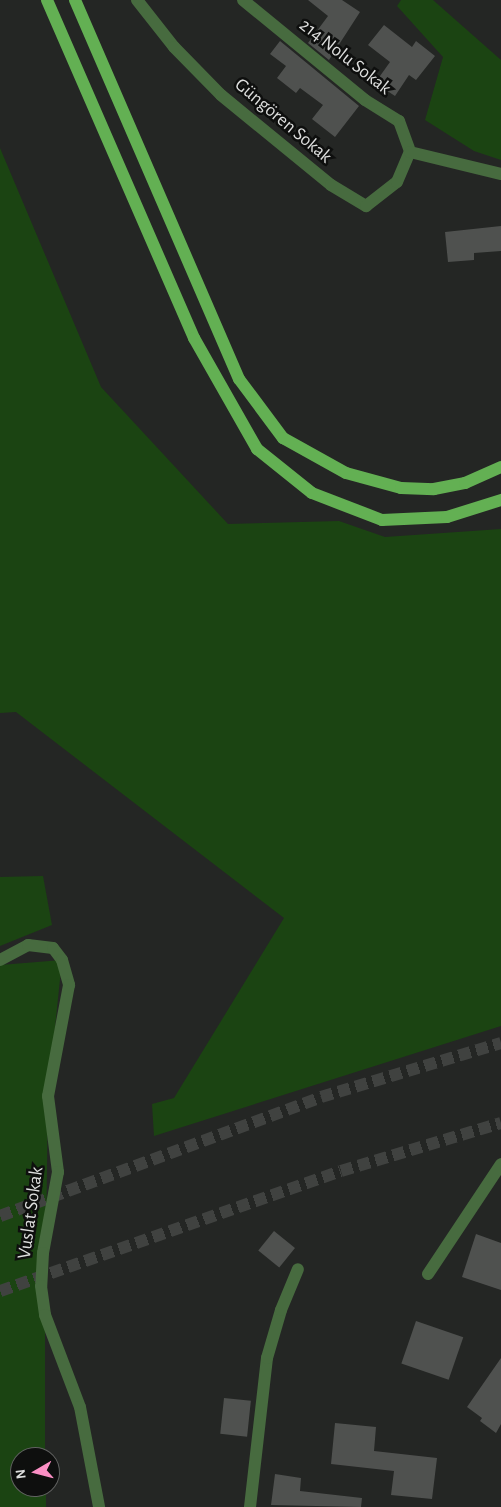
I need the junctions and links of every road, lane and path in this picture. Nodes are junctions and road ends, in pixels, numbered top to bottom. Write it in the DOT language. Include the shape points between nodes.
graph roads {
  1 [pos="47,0"];
  2 [pos="75,0"];
  3 [pos="137,0"];
  4 [pos="243,0"];
  5 [pos="410,152"];
  6 [pos="501,174"];
  7 [pos="501,467"];
  8 [pos="501,500"];
  9 [pos="0,960"];
  10 [pos="501,1164"];
  11 [pos="298,1269"];
  12 [pos="428,1274"];
  13 [pos="99,1507"];
  14 [pos="250,1507"];
  1 -- 8 [label="main road" via="194,338 256,449 312,493 382,520 447,517"];
  2 -- 7 [label="main road" via="239,379 284,438 346,474 401,488 434,489 465,483"];
  3 -- 5 [label="street, Güngören Sokak" via="174,48 221,95 331,185 366,206 396,182"];
  4 -- 5 [label="street, 214 Nolu Sokak" via="365,100 399,120"];
  5 -- 6 [label="street"];
  9 -- 13 [label="street, Vuslat Sokak" via="28,945 53,948 62,960 69,985 48,1096 58,1172 43,1253 41,1286 45,1315 80,1407"];
  10 -- 12 [label="street"];
  11 -- 14 [label="street" via="281,1310 267,1358"];
}
